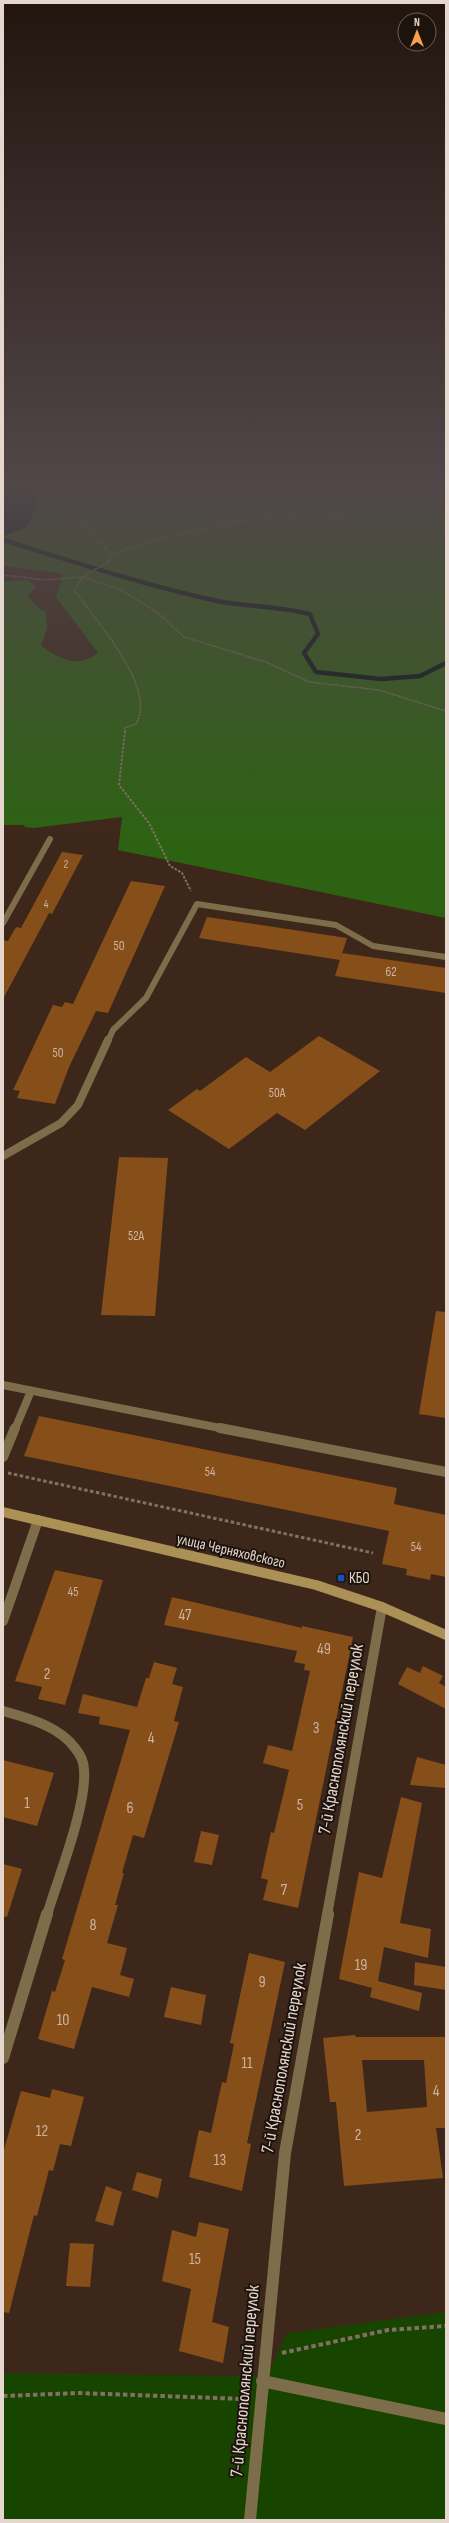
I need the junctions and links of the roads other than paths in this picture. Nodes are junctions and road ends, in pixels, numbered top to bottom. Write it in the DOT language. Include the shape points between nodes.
graph roads {
  1 [pos="50,839"];
  2 [pos="3,924"];
  3 [pos="446,957"];
  4 [pos="3,1156"];
  5 [pos="3,1385"];
  6 [pos="31,1392"];
  7 [pos="3,1457"];
  8 [pos="446,1472"];
  9 [pos="3,1512"];
  10 [pos="38,1520"];
  11 [pos="382,1607"];
  12 [pos="3,1621"];
  13 [pos="446,1635"];
  14 [pos="3,1711"];
  15 [pos="3,2058"];
  16 [pos="262,2381"];
  17 [pos="446,2419"];
  18 [pos="250,2520"];
  1 -- 2 [label="street"];
  3 -- 4 [label="street" via="373,946 336,925 198,904 146,998 113,1030 78,1105 60,1123"];
  5 -- 6 [label="street"];
  6 -- 7 [label="street"];
  6 -- 8 [label="street"];
  9 -- 10 [label="main road, улица Черняховского"];
  10 -- 11 [label="main road, улица Черняховского" via="316,1585"];
  10 -- 12 [label="street"];
  11 -- 13 [label="main road, улица Черняховского"];
  11 -- 16 [label="street, 7-й Краснополянский переулок" via="285,2152"];
  14 -- 15 [label="street" via="38,1722 66,1739 81,1758 84,1781 80,1806"];
  16 -- 17 [label="street"];
  16 -- 18 [label="street, 7-й Краснополянский переулок"];
}
